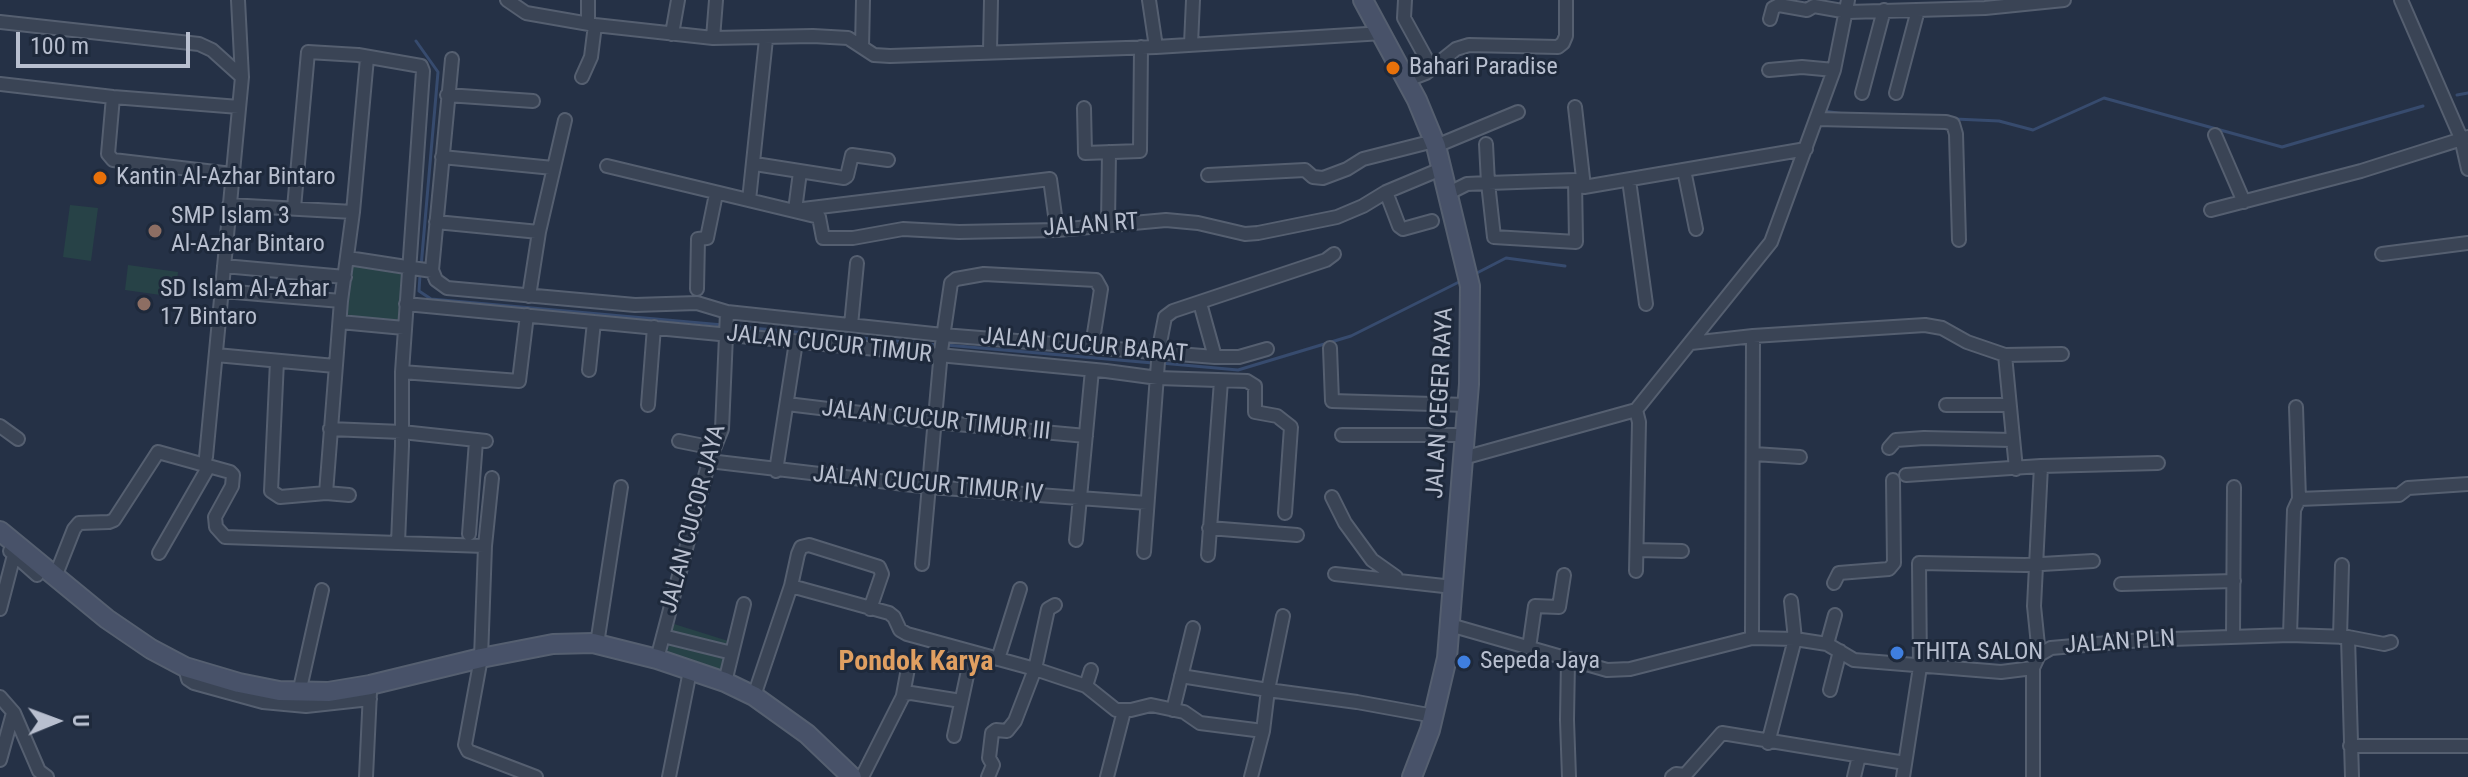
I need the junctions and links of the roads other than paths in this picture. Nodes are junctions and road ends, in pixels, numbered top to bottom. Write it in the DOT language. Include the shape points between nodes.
graph roads {
  1 [pos="238,0"];
  2 [pos="507,0"];
  3 [pos="588,0"];
  4 [pos="678,0"];
  5 [pos="716,0"];
  6 [pos="863,0"];
  7 [pos="991,0"];
  8 [pos="1149,0"];
  9 [pos="1193,0"];
  10 [pos="1363,0"];
  11 [pos="1405,0"];
  12 [pos="1566,0"];
  13 [pos="2064,0"];
  14 [pos="2401,0"];
  15 [pos="1848,6"];
  16 [pos="1884,10"];
  17 [pos="1918,10"];
  18 [pos="1770,19"];
  19 [pos="0,22"];
  20 [pos="592,24"];
  21 [pos="1383,33"];
  22 [pos="672,34"];
  23 [pos="713,38"];
  24 [pos="766,39"];
  25 [pos="1191,44"];
  26 [pos="862,47"];
  27 [pos="1141,47"];
  28 [pos="1156,47"];
  29 [pos="990,51"];
  30 [pos="367,58"];
  31 [pos="452,59"];
  32 [pos="1432,69"];
  33 [pos="1769,70"];
  34 [pos="1834,70"];
  35 [pos="242,77"];
  36 [pos="582,77"];
  37 [pos="1405,81"];
  38 [pos="0,84"];
  39 [pos="1862,93"];
  40 [pos="1896,93"];
  41 [pos="447,95"];
  42 [pos="113,97"];
  43 [pos="533,101"];
  44 [pos="239,107"];
  45 [pos="1575,107"];
  46 [pos="1084,108"];
  47 [pos="1518,112"];
  48 [pos="1818,116"];
  49 [pos="565,120"];
  50 [pos="2215,135"];
  51 [pos="2464,138"];
  52 [pos="1434,143"];
  53 [pos="1486,144"];
  54 [pos="1800,150"];
  55 [pos="1109,152"];
  56 [pos="442,157"];
  57 [pos="888,160"];
  58 [pos="755,164"];
  59 [pos="607,166"];
  60 [pos="553,168"];
  61 [pos="1441,169"];
  62 [pos="2468,169"];
  63 [pos="1684,170"];
  64 [pos="800,172"];
  65 [pos="232,174"];
  66 [pos="1208,175"];
  67 [pos="1488,183"];
  68 [pos="1629,184"];
  69 [pos="1386,192"];
  70 [pos="1449,193"];
  71 [pos="716,194"];
  72 [pos="749,200"];
  73 [pos="2244,202"];
  74 [pos="229,205"];
  75 [pos="294,208"];
  76 [pos="795,210"];
  77 [pos="2211,210"];
  78 [pos="353,212"];
  79 [pos="1432,221"];
  80 [pos="436,222"];
  81 [pos="1108,224"];
  82 [pos="1696,229"];
  83 [pos="1057,230"];
  84 [pos="539,232"];
  85 [pos="1959,240"];
  86 [pos="2468,243"];
  87 [pos="1334,254"];
  88 [pos="2382,254"];
  89 [pos="348,258"];
  90 [pos="857,263"];
  91 [pos="224,266"];
  92 [pos="412,268"];
  93 [pos="431,271"];
  94 [pos="345,277"];
  95 [pos="697,289"];
  96 [pos="223,291"];
  97 [pos="529,296"];
  98 [pos="341,301"];
  99 [pos="1200,303"];
  100 [pos="406,304"];
  101 [pos="1646,304"];
  102 [pos="727,314"];
  103 [pos="527,315"];
  104 [pos="340,322"];
  105 [pos="594,322"];
  106 [pos="851,325"];
  107 [pos="654,327"];
  108 [pos="404,328"];
  109 [pos="725,333"];
  110 [pos="1753,336"];
  111 [pos="796,342"];
  112 [pos="1691,343"];
  113 [pos="941,345"];
  114 [pos="1092,346"];
  115 [pos="1330,348"];
  116 [pos="1267,349"];
  117 [pos="1159,354"];
  118 [pos="2062,354"];
  119 [pos="216,355"];
  120 [pos="2005,355"];
  121 [pos="1215,357"];
  122 [pos="277,361"];
  123 [pos="335,366"];
  124 [pos="589,370"];
  125 [pos="1092,370"];
  126 [pos="402,372"];
  127 [pos="1158,376"];
  128 [pos="1221,381"];
  129 [pos="787,404"];
  130 [pos="648,405"];
  131 [pos="1467,405"];
  132 [pos="1946,405"];
  133 [pos="2009,405"];
  134 [pos="2296,407"];
  135 [pos="1636,410"];
  136 [pos="935,422"];
  137 [pos="0,426"];
  138 [pos="330,429"];
  139 [pos="402,432"];
  140 [pos="1342,435"];
  141 [pos="1465,435"];
  142 [pos="1086,436"];
  143 [pos="18,439"];
  144 [pos="2012,440"];
  145 [pos="679,441"];
  146 [pos="1889,448"];
  147 [pos="1754,454"];
  148 [pos="712,455"];
  149 [pos="1800,457"];
  150 [pos="1463,458"];
  151 [pos="207,462"];
  152 [pos="2158,463"];
  153 [pos="2041,466"];
  154 [pos="2016,469"];
  155 [pos="776,471"];
  156 [pos="492,478"];
  157 [pos="2468,484"];
  158 [pos="621,487"];
  159 [pos="930,487"];
  160 [pos="2234,487"];
  161 [pos="326,493"];
  162 [pos="349,495"];
  163 [pos="1332,497"];
  164 [pos="1080,498"];
  165 [pos="2299,499"];
  166 [pos="1147,503"];
  167 [pos="1285,513"];
  168 [pos="1209,528"];
  169 [pos="0,531"];
  170 [pos="469,534"];
  171 [pos="1297,535"];
  172 [pos="1076,540"];
  173 [pos="0,542"];
  174 [pos="398,543"];
  175 [pos="485,546"];
  176 [pos="1637,550"];
  177 [pos="1682,551"];
  178 [pos="1144,552"];
  179 [pos="159,553"];
  180 [pos="14,555"];
  181 [pos="1208,555"];
  182 [pos="2093,561"];
  183 [pos="2036,563"];
  184 [pos="922,564"];
  185 [pos="1893,564"];
  186 [pos="1919,564"];
  187 [pos="2342,565"];
  188 [pos="1636,571"];
  189 [pos="1335,574"];
  190 [pos="1564,575"];
  191 [pos="46,576"];
  192 [pos="1402,580"];
  193 [pos="2234,581"];
  194 [pos="1834,583"];
  195 [pos="2121,584"];
  196 [pos="791,586"];
  197 [pos="1453,587"];
  198 [pos="1020,589"];
  199 [pos="322,590"];
  200 [pos="1791,601"];
  201 [pos="744,604"];
  202 [pos="1055,605"];
  203 [pos="0,609"];
  204 [pos="870,609"];
  205 [pos="1835,615"];
  206 [pos="1283,616"];
  207 [pos="1450,625"];
  208 [pos="1193,628"];
  209 [pos="2290,635"];
  210 [pos="663,636"];
  211 [pos="2233,637"];
  212 [pos="2344,637"];
  213 [pos="1752,638"];
  214 [pos="1795,639"];
  215 [pos="2391,642"];
  216 [pos="597,644"];
  217 [pos="1827,644"];
  218 [pos="1529,648"];
  219 [pos="1840,651"];
  220 [pos="972,652"];
  221 [pos="732,653"];
  222 [pos="2039,655"];
  223 [pos="481,658"];
  224 [pos="657,659"];
  225 [pos="998,659"];
  226 [pos="1568,660"];
  227 [pos="909,663"];
  228 [pos="185,667"];
  229 [pos="1920,667"];
  230 [pos="2033,668"];
  231 [pos="1035,669"];
  232 [pos="1091,670"];
  233 [pos="690,671"];
  234 [pos="1181,676"];
  235 [pos="725,682"];
  236 [pos="1086,686"];
  237 [pos="1268,690"];
  238 [pos="1830,690"];
  239 [pos="370,692"];
  240 [pos="299,693"];
  241 [pos="903,695"];
  242 [pos="754,696"];
  243 [pos="0,697"];
  244 [pos="961,701"];
  245 [pos="1173,710"];
  246 [pos="1124,711"];
  247 [pos="14,713"];
  248 [pos="1434,716"];
  249 [pos="1263,731"];
  250 [pos="954,736"];
  251 [pos="1768,743"];
  252 [pos="2350,746"];
  253 [pos="2468,746"];
  254 [pos="1859,756"];
  255 [pos="0,760"];
  256 [pos="1905,763"];
  257 [pos="41,775"];
  258 [pos="366,777"];
  259 [pos="536,777"];
  260 [pos="669,777"];
  261 [pos="852,777"];
  262 [pos="862,777"];
  263 [pos="988,777"];
  264 [pos="1107,777"];
  265 [pos="1251,777"];
  266 [pos="1412,777"];
  267 [pos="1569,777"];
  268 [pos="1672,777"];
  269 [pos="1854,777"];
  270 [pos="1903,777"];
  271 [pos="2033,777"];
  272 [pos="2352,777"];
  1 -- 35 [label="street"];
  2 -- 20 [label="street" via="526,13"];
  3 -- 20 [label="street"];
  4 -- 22 [label="street"];
  5 -- 23 [label="street"];
  6 -- 26 [label="street"];
  7 -- 29 [label="street"];
  8 -- 28 [label="street"];
  9 -- 25 [label="street"];
  10 -- 21 [label="main road, JALAN CEGER RAYA"];
  11 -- 32 [label="street" via="1404,18"];
  12 -- 32 [label="street" via="1566,36 1558,47 1469,45"];
  13 -- 17 [label="street"];
  14 -- 51 [label="street"];
  15 -- 16 [label="street"];
  15 -- 18 [label="street" via="1807,10 1779,5"];
  15 -- 34 [label="street"];
  16 -- 17 [label="street"];
  16 -- 39 [label="street"];
  17 -- 40 [label="street"];
  19 -- 35 [label="street" via="199,44"];
  20 -- 22 [label="street"];
  20 -- 36 [label="street" via="591,57"];
  21 -- 25 [label="street"];
  21 -- 37 [label="main road, JALAN CEGER RAYA"];
  22 -- 23 [label="street"];
  23 -- 24 [label="street"];
  24 -- 26 [label="street" via="826,36 848,38"];
  24 -- 58 [label="street"];
  25 -- 28 [label="street"];
  26 -- 29 [label="street" via="890,56"];
  27 -- 28 [label="street"];
  27 -- 29 [label="street"];
  27 -- 55 [label="street" via="1140,151"];
  30 -- 75 [label="street" via="310,51 307,55"];
  30 -- 78 [label="street"];
  30 -- 92 [label="street" via="417,64 423,71"];
  31 -- 41 [label="street"];
  32 -- 37 [label="street"];
  33 -- 34 [label="street"];
  34 -- 48 [label="street"];
  35 -- 44 [label="street"];
  37 -- 52 [label="main road, JALAN CEGER RAYA"];
  38 -- 42 [label="street"];
  41 -- 43 [label="street"];
  41 -- 56 [label="street"];
  42 -- 44 [label="street"];
  42 -- 65 [label="street" via="108,154 115,161"];
  44 -- 65 [label="street"];
  45 -- 68 [label="street" via="1584,187"];
  46 -- 55 [label="street" via="1085,153"];
  47 -- 52 [label="street"];
  48 -- 54 [label="street"];
  48 -- 85 [label="street" via="1953,124"];
  49 -- 60 [label="street"];
  50 -- 73 [label="street"];
  51 -- 62 [label="street"];
  51 -- 73 [label="street"];
  52 -- 61 [label="main road, JALAN CEGER RAYA"];
  52 -- 66 [label="street" via="1363,159 1323,178 1305,170"];
  53 -- 67 [label="street"];
  54 -- 63 [label="street"];
  54 -- 112 [label="street" via="1771,242"];
  55 -- 81 [label="street"];
  56 -- 60 [label="street"];
  56 -- 80 [label="street"];
  57 -- 64 [label="street" via="852,155 844,178"];
  58 -- 64 [label="street"];
  58 -- 72 [label="street"];
  59 -- 71 [label="street, JALAN RT"];
  60 -- 84 [label="street"];
  61 -- 69 [label="street, JALAN RT"];
  61 -- 70 [label="main road, JALAN CEGER RAYA"];
  63 -- 68 [label="street"];
  63 -- 82 [label="street"];
  64 -- 76 [label="street"];
  65 -- 74 [label="street"];
  67 -- 67 [label="street" via="1494,237 1576,242 1575,180"];
  67 -- 70 [label="street" via="1467,184"];
  68 -- 101 [label="street"];
  69 -- 79 [label="street" via="1403,229"];
  69 -- 81 [label="street, JALAN RT" via="1322,222 1258,233 1166,220"];
  70 -- 131 [label="main road, JALAN CEGER RAYA" via="1470,286"];
  71 -- 72 [label="street, JALAN RT"];
  71 -- 95 [label="street" via="707,238 698,239"];
  72 -- 76 [label="street, JALAN RT"];
  73 -- 77 [label="street"];
  74 -- 75 [label="street"];
  74 -- 91 [label="street"];
  75 -- 78 [label="street"];
  76 -- 83 [label="street, JALAN RT" via="821,219 823,238 903,229"];
  76 -- 83 [label="street" via="1050,179"];
  78 -- 89 [label="street"];
  80 -- 84 [label="street"];
  80 -- 93 [label="street"];
  81 -- 83 [label="street, JALAN RT"];
  84 -- 97 [label="street"];
  86 -- 88 [label="street"];
  87 -- 99 [label="street"];
  89 -- 92 [label="street"];
  89 -- 94 [label="street"];
  90 -- 106 [label="street"];
  91 -- 94 [label="street"];
  91 -- 96 [label="street"];
  92 -- 93 [label="street"];
  92 -- 100 [label="street"];
  93 -- 97 [label="street, JALAN CUCUR BARAT" via="447,288"];
  94 -- 98 [label="street"];
  96 -- 98 [label="street"];
  96 -- 119 [label="street"];
  97 -- 102 [label="street, JALAN CUCUR BARAT" via="635,305 697,303"];
  98 -- 104 [label="street"];
  99 -- 117 [label="street" via="1165,317"];
  99 -- 121 [label="street"];
  100 -- 103 [label="street, JALAN CUCUR TIMUR"];
  100 -- 108 [label="street"];
  102 -- 106 [label="street, JALAN CUCUR BARAT"];
  102 -- 109 [label="street, JALAN CUCOR JAYA"];
  103 -- 105 [label="street, JALAN CUCUR TIMUR"];
  103 -- 126 [label="street" via="519,381"];
  104 -- 108 [label="street"];
  104 -- 123 [label="street"];
  105 -- 107 [label="street, JALAN CUCUR TIMUR"];
  105 -- 124 [label="street"];
  106 -- 113 [label="street, JALAN CUCUR BARAT"];
  107 -- 109 [label="street, JALAN CUCUR TIMUR"];
  107 -- 130 [label="street"];
  108 -- 126 [label="street"];
  109 -- 111 [label="street, JALAN CUCUR TIMUR"];
  109 -- 148 [label="street, JALAN CUCOR JAYA" via="722,429"];
  110 -- 112 [label="street"];
  110 -- 120 [label="street" via="1925,325"];
  110 -- 147 [label="street"];
  111 -- 113 [label="street, JALAN CUCUR TIMUR"];
  111 -- 129 [label="street"];
  112 -- 135 [label="street"];
  113 -- 114 [label="street, JALAN CUCUR BARAT"];
  113 -- 114 [label="street" via="950,285 984,274 1098,282"];
  113 -- 125 [label="street, JALAN CUCUR TIMUR"];
  113 -- 136 [label="street"];
  114 -- 117 [label="street, JALAN CUCUR BARAT"];
  115 -- 131 [label="street" via="1330,398 1337,403"];
  116 -- 121 [label="street, JALAN CUCUR BARAT"];
  117 -- 121 [label="street, JALAN CUCUR BARAT"];
  117 -- 127 [label="street"];
  118 -- 120 [label="street"];
  119 -- 122 [label="street"];
  119 -- 151 [label="street"];
  120 -- 133 [label="street"];
  122 -- 123 [label="street"];
  122 -- 161 [label="street" via="273,494"];
  123 -- 138 [label="street"];
  125 -- 127 [label="street, JALAN CUCUR TIMUR"];
  125 -- 142 [label="street"];
  126 -- 139 [label="street"];
  127 -- 128 [label="street, JALAN CUCUR TIMUR"];
  127 -- 166 [label="street"];
  128 -- 167 [label="street, JALAN CUCUR TIMUR" via="1251,382 1255,412 1277,416 1291,427"];
  128 -- 168 [label="street"];
  129 -- 136 [label="street, JALAN CUCUR TIMUR III"];
  129 -- 155 [label="street"];
  131 -- 141 [label="main road, JALAN CEGER RAYA"];
  132 -- 133 [label="street"];
  133 -- 144 [label="street"];
  134 -- 165 [label="street"];
  135 -- 150 [label="street"];
  135 -- 176 [label="street"];
  136 -- 142 [label="street, JALAN CUCUR TIMUR III"];
  136 -- 159 [label="street"];
  137 -- 143 [label="street"];
  138 -- 139 [label="street"];
  138 -- 161 [label="street"];
  139 -- 170 [label="street" via="481,441"];
  139 -- 174 [label="street"];
  140 -- 141 [label="street"];
  141 -- 150 [label="main road, JALAN CEGER RAYA"];
  142 -- 164 [label="street"];
  144 -- 146 [label="street" via="1924,438 1896,440"];
  144 -- 154 [label="street"];
  145 -- 148 [label="street, JALAN CUCUR TIMUR IV"];
  147 -- 149 [label="street"];
  147 -- 213 [label="street"];
  148 -- 155 [label="street, JALAN CUCUR TIMUR IV"];
  148 -- 210 [label="street, JALAN CUCOR JAYA"];
  150 -- 197 [label="main road, JALAN CEGER RAYA"];
  151 -- 174 [label="street" via="233,475 215,517 225,537"];
  151 -- 179 [label="street"];
  151 -- 191 [label="street" via="155,454 114,520 79,523"];
  152 -- 153 [label="street"];
  153 -- 154 [label="street"];
  153 -- 183 [label="street"];
  154 -- 185 [label="street" via="1900,478"];
  155 -- 159 [label="street, JALAN CUCUR TIMUR IV"];
  156 -- 175 [label="street"];
  157 -- 165 [label="street" via="2408,488 2399,495"];
  158 -- 216 [label="street"];
  159 -- 164 [label="street, JALAN CUCUR TIMUR IV"];
  159 -- 184 [label="street"];
  160 -- 193 [label="street"];
  161 -- 162 [label="street"];
  163 -- 192 [label="street" via="1372,560"];
  164 -- 166 [label="street, JALAN CUCUR TIMUR IV"];
  164 -- 172 [label="street"];
  165 -- 209 [label="street" via="2293,525"];
  166 -- 178 [label="street"];
  168 -- 171 [label="street"];
  168 -- 181 [label="street"];
  169 -- 191 [label="main road"];
  173 -- 180 [label="street"];
  174 -- 175 [label="street"];
  175 -- 223 [label="street"];
  176 -- 177 [label="street"];
  176 -- 188 [label="street"];
  180 -- 191 [label="street"];
  180 -- 203 [label="street"];
  182 -- 183 [label="street"];
  183 -- 186 [label="street"];
  183 -- 222 [label="street"];
  185 -- 186 [label="street"];
  185 -- 194 [label="street" via="1889,569 1839,573"];
  186 -- 229 [label="street"];
  187 -- 212 [label="street"];
  189 -- 192 [label="street"];
  190 -- 218 [label="street" via="1559,607 1535,606"];
  191 -- 228 [label="main road"];
  192 -- 197 [label="street"];
  193 -- 195 [label="street"];
  193 -- 211 [label="street"];
  196 -- 204 [label="street"];
  196 -- 204 [label="street" via="801,547 809,545 879,567 882,574"];
  196 -- 242 [label="street"];
  197 -- 207 [label="main road, JALAN CEGER RAYA"];
  198 -- 225 [label="street"];
  199 -- 240 [label="street"];
  200 -- 214 [label="street"];
  201 -- 221 [label="street"];
  202 -- 231 [label="street" via="1048,609"];
  204 -- 220 [label="street" via="893,616 907,634"];
  205 -- 217 [label="street"];
  206 -- 237 [label="street"];
  207 -- 218 [label="street, JALAN PLN"];
  207 -- 248 [label="main road, JALAN CEGER RAYA"];
  208 -- 234 [label="street"];
  209 -- 211 [label="street, JALAN PLN"];
  209 -- 212 [label="street, JALAN PLN"];
  210 -- 221 [label="street"];
  210 -- 224 [label="street, JALAN CUCOR JAYA"];
  211 -- 222 [label="street, JALAN PLN" via="2051,648"];
  212 -- 215 [label="street, JALAN PLN"];
  212 -- 252 [label="street"];
  213 -- 214 [label="street, JALAN PLN"];
  213 -- 226 [label="street, JALAN PLN" via="1630,669 1607,670"];
  214 -- 217 [label="street, JALAN PLN"];
  214 -- 251 [label="street"];
  216 -- 223 [label="main road" via="563,643"];
  216 -- 224 [label="main road"];
  217 -- 219 [label="street, JALAN PLN"];
  218 -- 226 [label="street, JALAN PLN"];
  219 -- 229 [label="street, JALAN PLN" via="1854,660"];
  219 -- 238 [label="street"];
  220 -- 225 [label="street"];
  220 -- 244 [label="street"];
  221 -- 235 [label="street"];
  222 -- 230 [label="street, JALAN PLN"];
  223 -- 239 [label="main road"];
  223 -- 259 [label="street" via="465,748"];
  224 -- 233 [label="main road"];
  225 -- 231 [label="street"];
  226 -- 267 [label="street"];
  227 -- 241 [label="street"];
  228 -- 239 [label="street" via="194,683 263,702 306,706"];
  228 -- 240 [label="main road" via="258,688"];
  229 -- 230 [label="street, JALAN PLN" via="2001,672"];
  229 -- 256 [label="street"];
  230 -- 271 [label="street"];
  231 -- 236 [label="street"];
  231 -- 263 [label="street" via="1015,721 1007,731 992,733"];
  232 -- 236 [label="street"];
  233 -- 235 [label="main road"];
  233 -- 260 [label="street"];
  234 -- 237 [label="street"];
  234 -- 245 [label="street"];
  235 -- 242 [label="main road"];
  236 -- 246 [label="street" via="1111,708"];
  237 -- 248 [label="street"];
  237 -- 249 [label="street"];
  239 -- 240 [label="main road"];
  239 -- 258 [label="street"];
  241 -- 244 [label="street"];
  241 -- 262 [label="street"];
  242 -- 261 [label="main road" via="807,734"];
  243 -- 247 [label="street"];
  244 -- 250 [label="street"];
  245 -- 246 [label="street" via="1151,705"];
  245 -- 249 [label="street" via="1200,723"];
  246 -- 264 [label="street"];
  247 -- 255 [label="street"];
  247 -- 257 [label="street"];
  248 -- 266 [label="main road, JALAN CEGER RAYA"];
  249 -- 265 [label="street"];
  251 -- 254 [label="street"];
  251 -- 268 [label="street" via="1722,733 1685,775"];
  252 -- 253 [label="street"];
  252 -- 272 [label="street"];
  254 -- 256 [label="street"];
  254 -- 269 [label="street"];
  256 -- 270 [label="street"];
}
